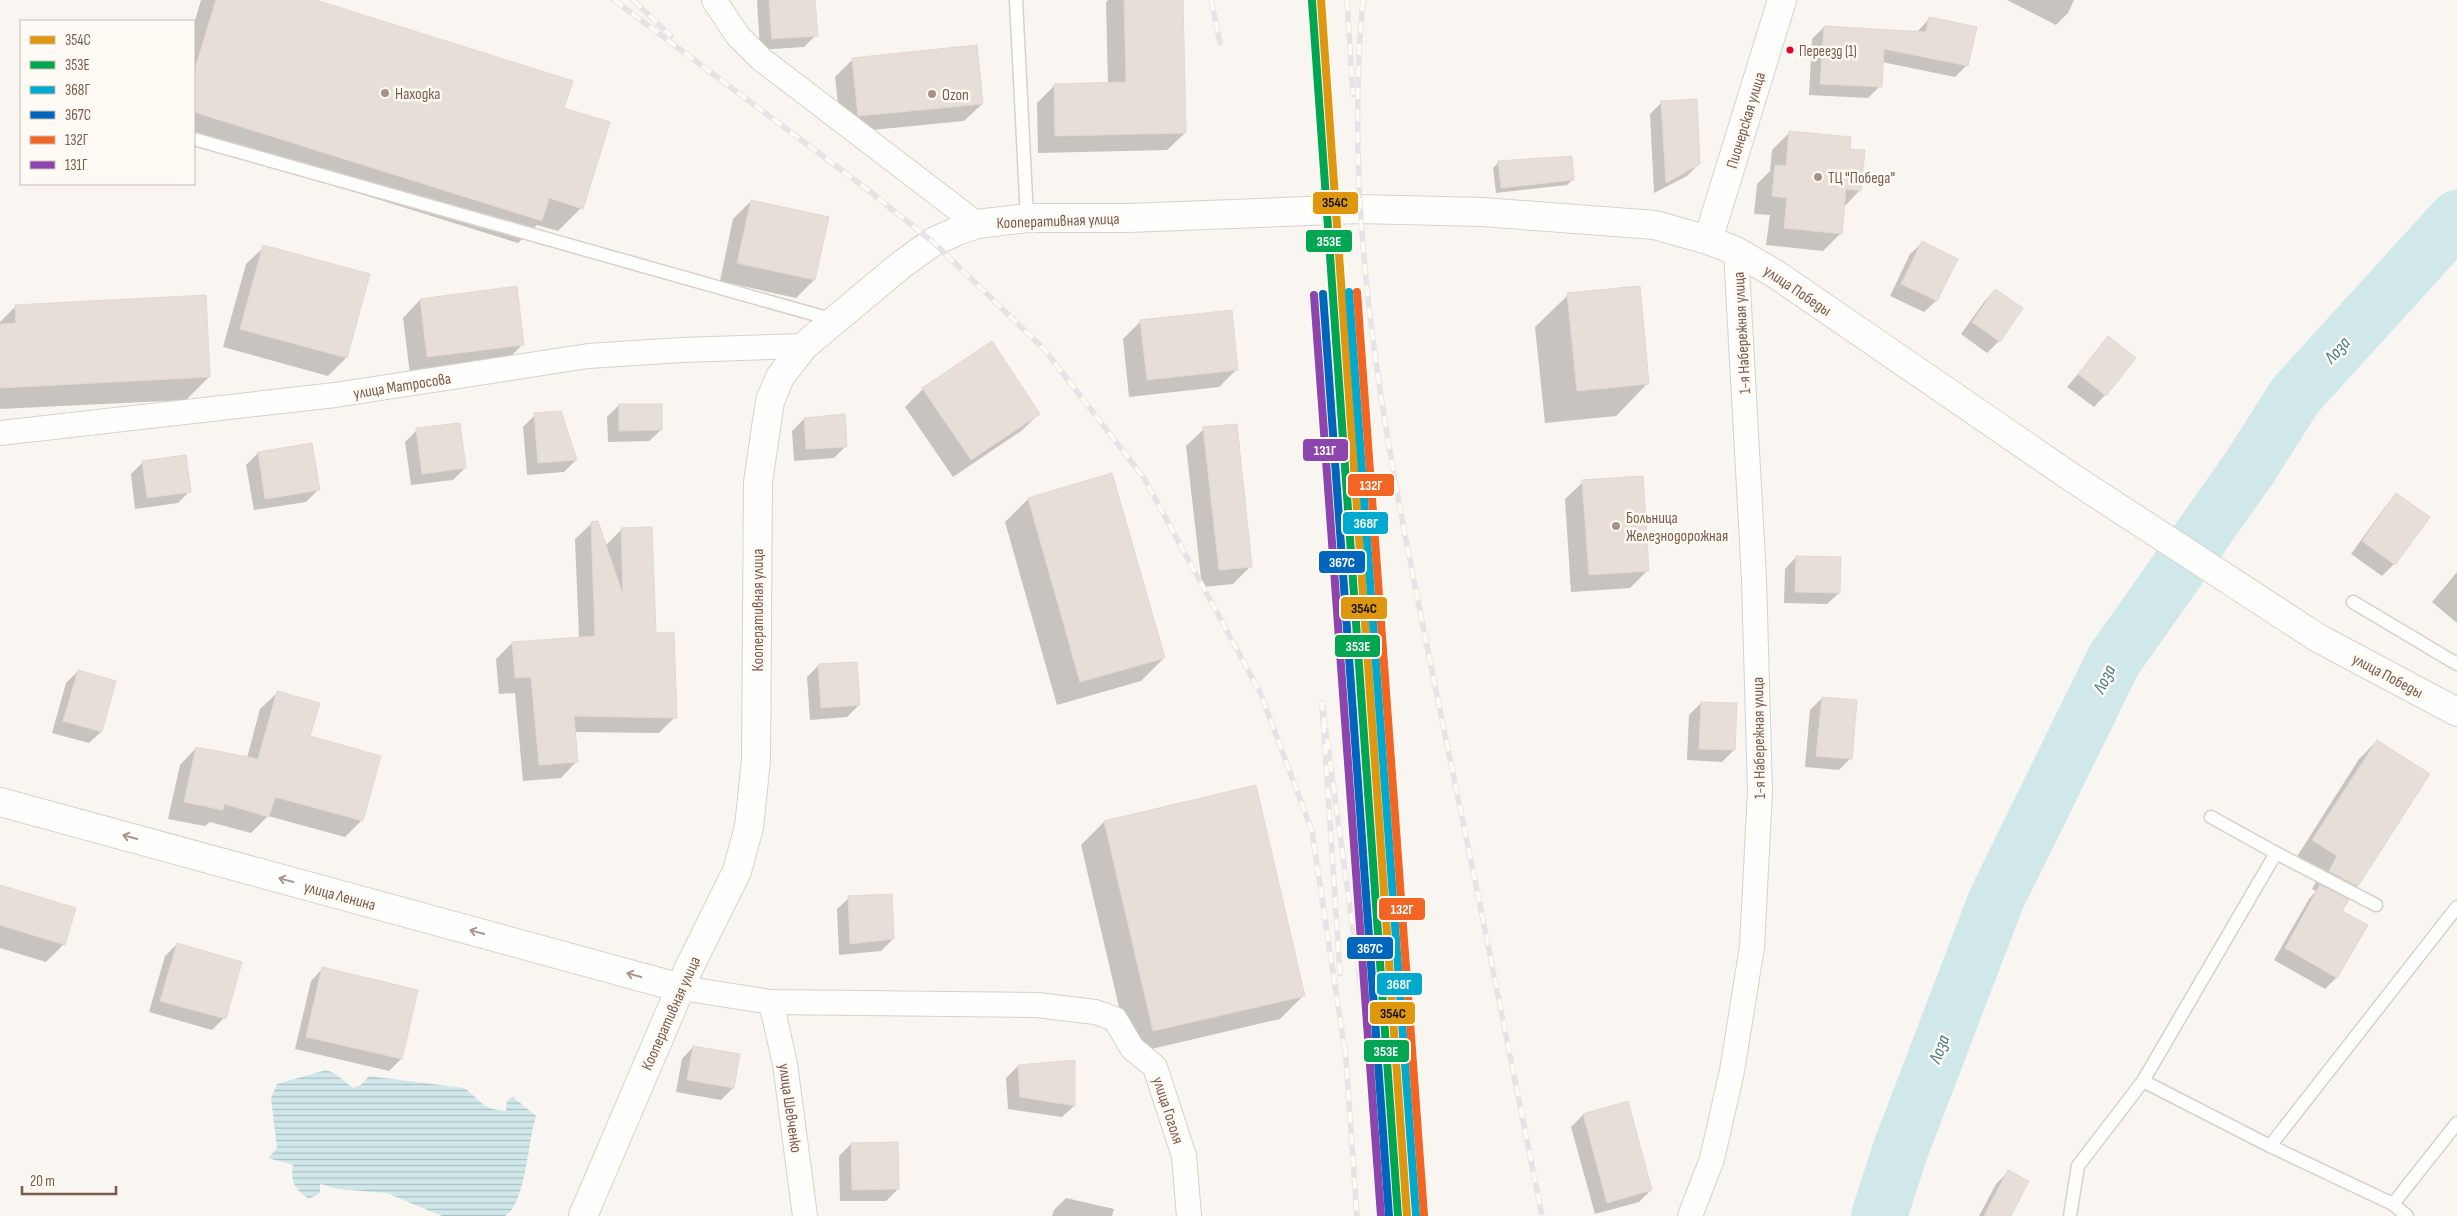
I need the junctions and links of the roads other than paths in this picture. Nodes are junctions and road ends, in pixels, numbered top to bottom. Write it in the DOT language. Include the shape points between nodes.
graph roads {
  1 [pos="714,0"];
  2 [pos="1016,0"];
  3 [pos="1782,0"];
  4 [pos="195,139"];
  5 [pos="1483,212"];
  6 [pos="1027,218"];
  7 [pos="978,224"];
  8 [pos="1708,240"];
  9 [pos="1736,251"];
  10 [pos="834,320"];
  11 [pos="804,346"];
  12 [pos="0,432"];
  13 [pos="2353,602"];
  14 [pos="2457,664"];
  15 [pos="2457,712"];
  16 [pos="0,802"];
  17 [pos="2211,817"];
  18 [pos="2276,853"];
  19 [pos="2376,905"];
  20 [pos="2457,907"];
  21 [pos="681,988"];
  22 [pos="771,1002"];
  23 [pos="2143,1081"];
  24 [pos="2457,1123"];
  25 [pos="2270,1146"];
  26 [pos="2393,1204"];
  27 [pos="583,1216"];
  28 [pos="804,1216"];
  29 [pos="1189,1216"];
  30 [pos="1690,1216"];
  31 [pos="2070,1216"];
  32 [pos="2407,1216"];
  1 -- 7 [label="street" via="738,36 762,59"];
  2 -- 6 [label="lane"];
  3 -- 8 [label="main road, Пионерская улица"];
  4 -- 10 [label="lane"];
  5 -- 6 [label="main road, Кооперативная улица" via="1359,209 1128,218"];
  5 -- 8 [label="main road, улица Победы" via="1655,226"];
  6 -- 7 [label="main road, Кооперативная улица"];
  7 -- 10 [label="main road, Кооперативная улица" via="932,242"];
  8 -- 9 [label="main road, улица Победы"];
  9 -- 15 [label="main road, улица Победы" via="1778,275 2071,477 2318,638"];
  9 -- 30 [label="street, 1-я Набережная улица" via="1754,578 1760,791 1753,937 1732,1071 1712,1159"];
  10 -- 11 [label="main road, Кооперативная улица"];
  11 -- 12 [label="street, улица Матросова" via="588,356 335,395"];
  11 -- 21 [label="main road, Кооперативная улица" via="780,377 770,401 762,438 758,482 756,760 749,827 737,871"];
  13 -- 14 [label="lane"];
  21 -- 16 [label="main road, улица Ленина, one-way"];
  17 -- 18 [label="lane"];
  18 -- 19 [label="lane"];
  18 -- 23 [label="lane"];
  20 -- 25 [label="lane"];
  21 -- 22 [label="street"];
  21 -- 27 [label="main road, Кооперативная улица"];
  22 -- 28 [label="street, улица Шевченко" via="786,1064"];
  22 -- 29 [label="street, улица Гоголя" via="1037,1005 1095,1012 1115,1019 1132,1048 1155,1067 1184,1156"];
  23 -- 25 [label="lane"];
  23 -- 31 [label="lane" via="2078,1166"];
  24 -- 26 [label="lane"];
  25 -- 26 [label="lane"];
  26 -- 32 [label="lane"];
}
